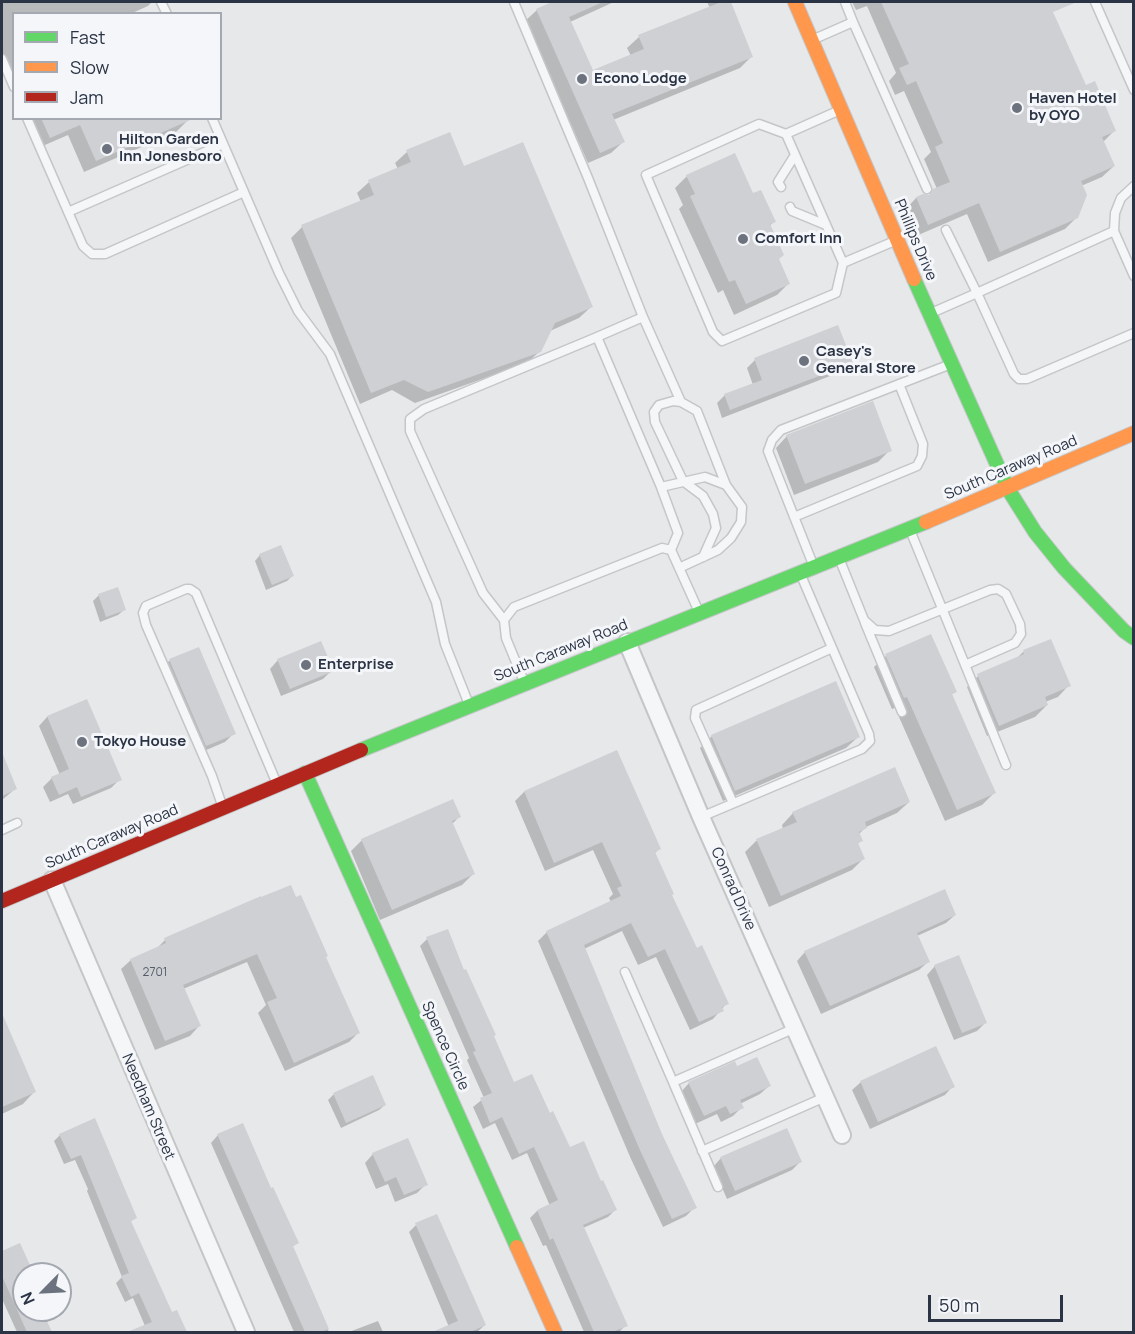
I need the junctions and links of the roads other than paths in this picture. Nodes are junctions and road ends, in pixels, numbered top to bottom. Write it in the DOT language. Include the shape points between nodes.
graph roads {
  1 [pos="514,2"];
  2 [pos="795,2"];
  3 [pos="845,2"];
  4 [pos="1095,2"];
  5 [pos="853,22"];
  6 [pos="811,40"];
  7 [pos="2,59"];
  8 [pos="12,82"];
  9 [pos="1134,90"];
  10 [pos="841,110"];
  11 [pos="28,120"];
  12 [pos="213,120"];
  13 [pos="786,134"];
  14 [pos="223,144"];
  15 [pos="795,155"];
  16 [pos="1134,186"];
  17 [pos="781,187"];
  18 [pos="927,189"];
  19 [pos="244,192"];
  20 [pos="790,207"];
  21 [pos="68,212"];
  22 [pos="826,225"];
  23 [pos="946,230"];
  24 [pos="1114,231"];
  25 [pos="897,240"];
  26 [pos="843,264"];
  27 [pos="1134,276"];
  28 [pos="977,293"];
  29 [pos="929,314"];
  30 [pos="643,317"];
  31 [pos="1134,333"];
  32 [pos="597,337"];
  33 [pos="951,364"];
  34 [pos="899,384"];
  35 [pos="681,402"];
  36 [pos="1134,433"];
  37 [pos="683,481"];
  38 [pos="726,485"];
  39 [pos="661,487"];
  40 [pos="1008,489"];
  41 [pos="794,517"];
  42 [pos="909,529"];
  43 [pos="671,550"];
  44 [pos="703,557"];
  45 [pos="839,557"];
  46 [pos="815,567"];
  47 [pos="680,568"];
  48 [pos="800,573"];
  49 [pos="942,609"];
  50 [pos="700,613"];
  51 [pos="504,620"];
  52 [pos="864,620"];
  53 [pos="1134,638"];
  54 [pos="627,642"];
  55 [pos="832,648"];
  56 [pos="965,665"];
  57 [pos="525,684"];
  58 [pos="470,707"];
  59 [pos="902,712"];
  60 [pos="1006,765"];
  61 [pos="305,773"];
  62 [pos="277,785"];
  63 [pos="733,803"];
  64 [pos="223,808"];
  65 [pos="701,817"];
  66 [pos="18,823"];
  67 [pos="2,830"];
  68 [pos="52,880"];
  69 [pos="2,901"];
  70 [pos="625,972"];
  71 [pos="795,1028"];
  72 [pos="673,1082"];
  73 [pos="825,1097"];
  74 [pos="842,1135"];
  75 [pos="702,1151"];
  76 [pos="718,1187"];
  77 [pos="246,1332"];
  78 [pos="555,1332"];
  1 -- 30 [label="lane"];
  2 -- 6 [label="street, Phillips Drive"];
  3 -- 5 [label="lane"];
  4 -- 9 [label="lane"];
  5 -- 6 [label="lane"];
  5 -- 18 [label="lane"];
  6 -- 10 [label="street, Phillips Drive"];
  7 -- 8 [label="lane"];
  10 -- 13 [label="lane"];
  10 -- 25 [label="street, Phillips Drive"];
  11 -- 21 [label="lane"];
  12 -- 14 [label="lane"];
  13 -- 15 [label="lane"];
  13 -- 26 [label="lane" via="759,124 646,175 713,332 722,340 836,293"];
  14 -- 19 [label="lane"];
  14 -- 21 [label="lane"];
  15 -- 17 [label="lane" via="778,182"];
  15 -- 22 [label="lane"];
  16 -- 24 [label="lane" via="1121,198 1114,213"];
  19 -- 21 [label="lane" via="105,254 92,254 83,246"];
  19 -- 58 [label="lane" via="298,311 330,354 436,602 445,644"];
  20 -- 22 [label="lane"];
  22 -- 26 [label="lane"];
  23 -- 28 [label="lane"];
  24 -- 27 [label="lane"];
  24 -- 28 [label="lane"];
  25 -- 26 [label="lane"];
  25 -- 29 [label="street, Phillips Drive"];
  28 -- 29 [label="lane"];
  28 -- 31 [label="lane" via="1019,379"];
  29 -- 33 [label="street, Phillips Drive"];
  30 -- 32 [label="lane"];
  30 -- 35 [label="lane"];
  32 -- 39 [label="lane"];
  32 -- 51 [label="lane" via="424,409 410,419 410,431 483,593"];
  33 -- 34 [label="lane"];
  33 -- 40 [label="street, Phillips Drive"];
  34 -- 41 [label="lane" via="923,444 917,466"];
  34 -- 41 [label="lane" via="781,430 772,440 768,451"];
  35 -- 37 [label="lane" via="659,405 654,412"];
  35 -- 38 [label="lane" via="697,411"];
  36 -- 40 [label="street, South Caraway Road"];
  37 -- 38 [label="lane" via="705,477"];
  37 -- 39 [label="lane"];
  37 -- 44 [label="lane" via="703,496 716,528"];
  38 -- 44 [label="lane" via="742,507 741,522 718,550"];
  39 -- 43 [label="lane" via="678,533"];
  40 -- 42 [label="street, South Caraway Road"];
  40 -- 53 [label="street, Phillips Drive" via="1064,568"];
  41 -- 46 [label="lane"];
  42 -- 45 [label="street, South Caraway Road"];
  42 -- 49 [label="lane"];
  43 -- 47 [label="lane"];
  43 -- 51 [label="lane" via="662,548 514,607"];
  44 -- 47 [label="lane"];
  45 -- 46 [label="street, South Caraway Road"];
  45 -- 52 [label="lane"];
  46 -- 48 [label="street, South Caraway Road"];
  47 -- 50 [label="lane"];
  48 -- 50 [label="street, South Caraway Road"];
  48 -- 55 [label="lane"];
  49 -- 52 [label="lane" via="889,631 875,630"];
  49 -- 56 [label="lane"];
  49 -- 56 [label="lane" via="998,589 1006,594 1020,624 1021,634 1015,643"];
  50 -- 54 [label="street, South Caraway Road"];
  51 -- 57 [label="lane" via="506,638"];
  52 -- 59 [label="lane"];
  54 -- 57 [label="street, South Caraway Road"];
  54 -- 65 [label="street, Conrad Drive"];
  55 -- 63 [label="lane" via="696,710 695,718"];
  55 -- 63 [label="lane" via="869,734 868,745"];
  56 -- 60 [label="lane"];
  57 -- 58 [label="street, South Caraway Road"];
  58 -- 61 [label="street, South Caraway Road"];
  61 -- 62 [label="street, South Caraway Road"];
  61 -- 78 [label="street, Spence Circle"];
  62 -- 64 [label="street, South Caraway Road"];
  62 -- 64 [label="lane" via="196,593 186,589 146,606 146,625"];
  63 -- 65 [label="lane"];
  64 -- 68 [label="street, South Caraway Road"];
  65 -- 71 [label="street, Conrad Drive"];
  66 -- 67 [label="lane"];
  68 -- 69 [label="street, South Caraway Road"];
  68 -- 77 [label="street, Needham Street"];
  70 -- 72 [label="lane"];
  71 -- 72 [label="lane"];
  71 -- 73 [label="street, Conrad Drive"];
  72 -- 75 [label="lane"];
  73 -- 74 [label="street, Conrad Drive"];
  73 -- 75 [label="lane"];
  75 -- 76 [label="lane"];
}
